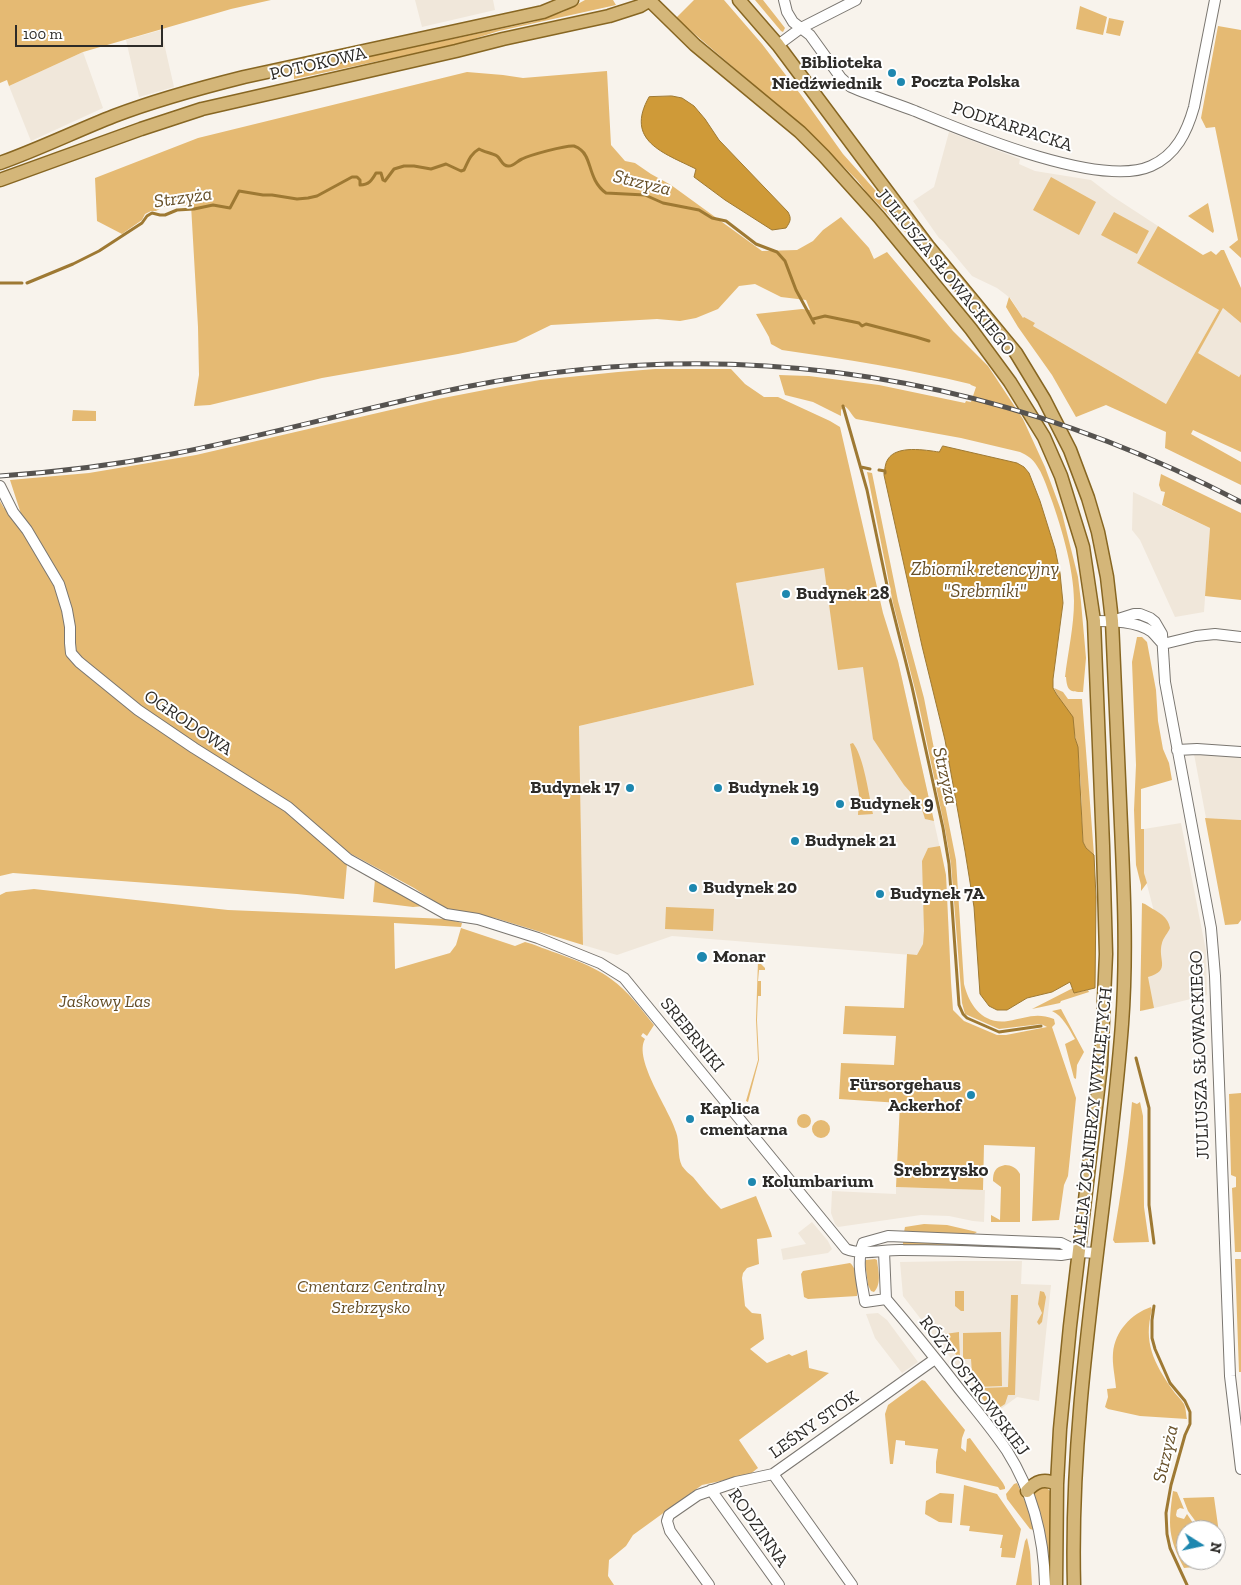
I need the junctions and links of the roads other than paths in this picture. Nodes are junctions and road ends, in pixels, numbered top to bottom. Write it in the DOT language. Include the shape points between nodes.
graph roads {
  1 [pos="572,0"];
  2 [pos="649,0"];
  3 [pos="739,0"];
  4 [pos="784,0"];
  5 [pos="856,0"];
  6 [pos="1215,0"];
  7 [pos="797,31"];
  8 [pos="778,45"];
  9 [pos="286,68"];
  10 [pos="290,88"];
  11 [pos="0,163"];
  12 [pos="0,180"];
  13 [pos="0,486"];
  14 [pos="1094,621"];
  15 [pos="1112,621"];
  16 [pos="1241,637"];
  17 [pos="1163,644"];
  18 [pos="1177,750"];
  19 [pos="1241,752"];
  20 [pos="446,914"];
  21 [pos="986,1240"];
  22 [pos="884,1251"];
  23 [pos="860,1252"];
  24 [pos="986,1252"];
  25 [pos="1079,1252"];
  26 [pos="1097,1254"];
  27 [pos="886,1298"];
  28 [pos="935,1359"];
  29 [pos="1241,1469"];
  30 [pos="773,1474"];
  31 [pos="1057,1484"];
  32 [pos="711,1490"];
  33 [pos="1027,1491"];
  34 [pos="709,1585"];
  35 [pos="779,1585"];
  36 [pos="852,1585"];
  37 [pos="1045,1585"];
  38 [pos="1056,1585"];
  39 [pos="1074,1585"];
  1 -- 9 [label="main road, POTOKOWA" via="543,12"];
  2 -- 10 [label="main road, POTOKOWA" via="609,16"];
  2 -- 14 [label="main road, JULIUSZA SŁOWACKIEGO" via="695,45 800,132 824,156 939,289 1010,382 1044,437 1062,476 1083,547"];
  3 -- 8 [label="main road, JULIUSZA SŁOWACKIEGO"];
  4 -- 7 [label="street, PODKARPACKA"];
  5 -- 7 [label="street"];
  6 -- 7 [label="street, PODKARPACKA" via="1194,107 1184,136 1173,152 1161,160 1137,170 1121,172 1040,157 851,87 810,35"];
  7 -- 8 [label="street"];
  8 -- 15 [label="main road, JULIUSZA SŁOWACKIEGO" via="928,246 1016,353 1044,399 1070,450 1088,498 1107,577"];
  9 -- 10 [label="main road"];
  9 -- 11 [label="main road, POTOKOWA" via="136,108"];
  10 -- 12 [label="main road, POTOKOWA" via="174,117"];
  13 -- 20 [label="street, OGRODOWA" via="59,584 67,610 71,653 79,662 138,710 288,807 348,859"];
  14 -- 15 [label="street"];
  14 -- 25 [label="main road, ALEJA ŻOŁNIERZY WYKLĘTYCH" via="1106,954 1101,1065"];
  15 -- 17 [label="street" via="1144,628"];
  15 -- 26 [label="main road, ALEJA ŻOŁNIERZY WYKLĘTYCH" via="1124,903 1124,988 1117,1086"];
  16 -- 17 [label="street" via="1214,634"];
  17 -- 18 [label="street, JULIUSZA SŁOWACKIEGO" via="1164,676"];
  18 -- 19 [label="street"];
  18 -- 29 [label="street, JULIUSZA SŁOWACKIEGO" via="1214,957 1230,1376"];
  20 -- 23 [label="street, SREBRNIKI" via="478,919 538,938 600,964 624,978 846,1249"];
  21 -- 23 [label="street" via="888,1236 863,1243"];
  21 -- 24 [label="street"];
  21 -- 25 [label="street" via="1061,1243"];
  22 -- 23 [label="street"];
  22 -- 24 [label="street"];
  22 -- 27 [label="street"];
  23 -- 27 [label="street" via="865,1302"];
  24 -- 25 [label="street" via="1061,1255"];
  25 -- 26 [label="street"];
  25 -- 31 [label="main road, ALEJA ŻOŁNIERZY WYKLĘTYCH"];
  26 -- 39 [label="main road, ALEJA ŻOŁNIERZY WYKLĘTYCH" via="1079,1412"];
  27 -- 28 [label="street, RÓŻY OSTROWSKIEJ"];
  28 -- 30 [label="street, LEŚNY STOK"];
  28 -- 33 [label="street, RÓŻY OSTROWSKIEJ" via="1002,1445"];
  30 -- 32 [label="street, LEŚNY STOK"];
  30 -- 36 [label="street"];
  31 -- 33 [label="main road" via="1039,1481"];
  31 -- 38 [label="main road, ALEJA ŻOŁNIERZY WYKLĘTYCH"];
  32 -- 34 [label="street, LEŚNY STOK" via="669,1515 667,1521 670,1531"];
  32 -- 35 [label="street, RODZINNA"];
  33 -- 37 [label="street, RÓŻY OSTROWSKIEJ" via="1041,1536"];
}
